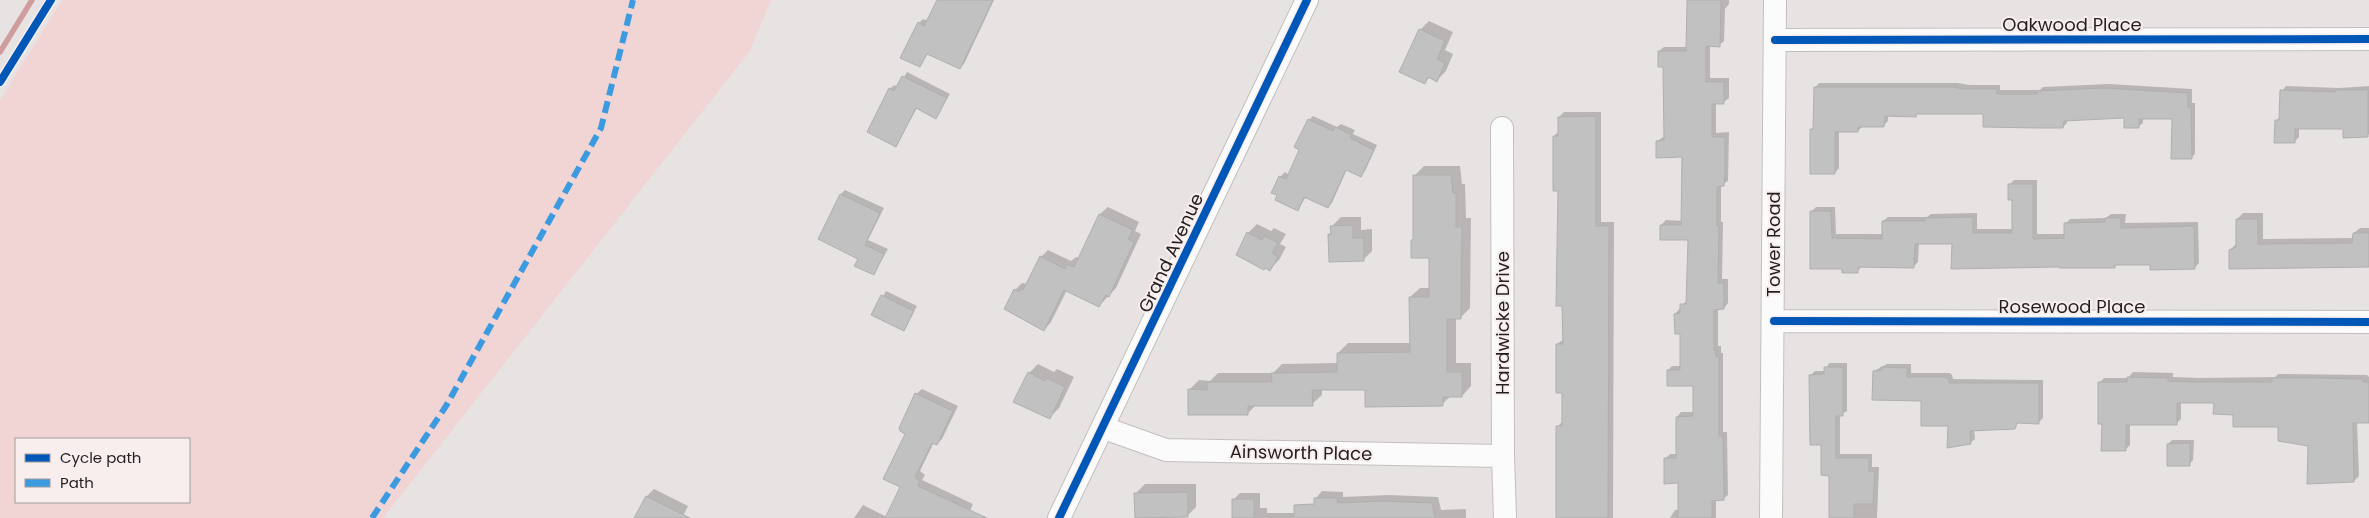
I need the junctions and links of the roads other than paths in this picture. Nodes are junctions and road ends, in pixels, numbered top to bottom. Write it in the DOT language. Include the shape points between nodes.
graph roads {
  1 [pos="1307,0"];
  2 [pos="1775,0"];
  3 [pos="2369,39"];
  4 [pos="1775,40"];
  5 [pos="1502,128"];
  6 [pos="1774,321"];
  7 [pos="2369,322"];
  8 [pos="1104,428"];
  9 [pos="1503,456"];
  10 [pos="1059,518"];
  11 [pos="1506,518"];
  12 [pos="1771,518"];
  1 -- 8 [label="street, Grand Avenue"];
  2 -- 4 [label="street, Tower Road"];
  3 -- 4 [label="street, Oakwood Place"];
  4 -- 6 [label="street, Tower Road"];
  5 -- 9 [label="street, Hardwicke Drive"];
  6 -- 7 [label="street, Rosewood Place"];
  6 -- 12 [label="street, Tower Road"];
  8 -- 9 [label="street, Ainsworth Place" via="1166,450"];
  8 -- 10 [label="street, Grand Avenue"];
  9 -- 11 [label="street, Hardwicke Drive"];
}
